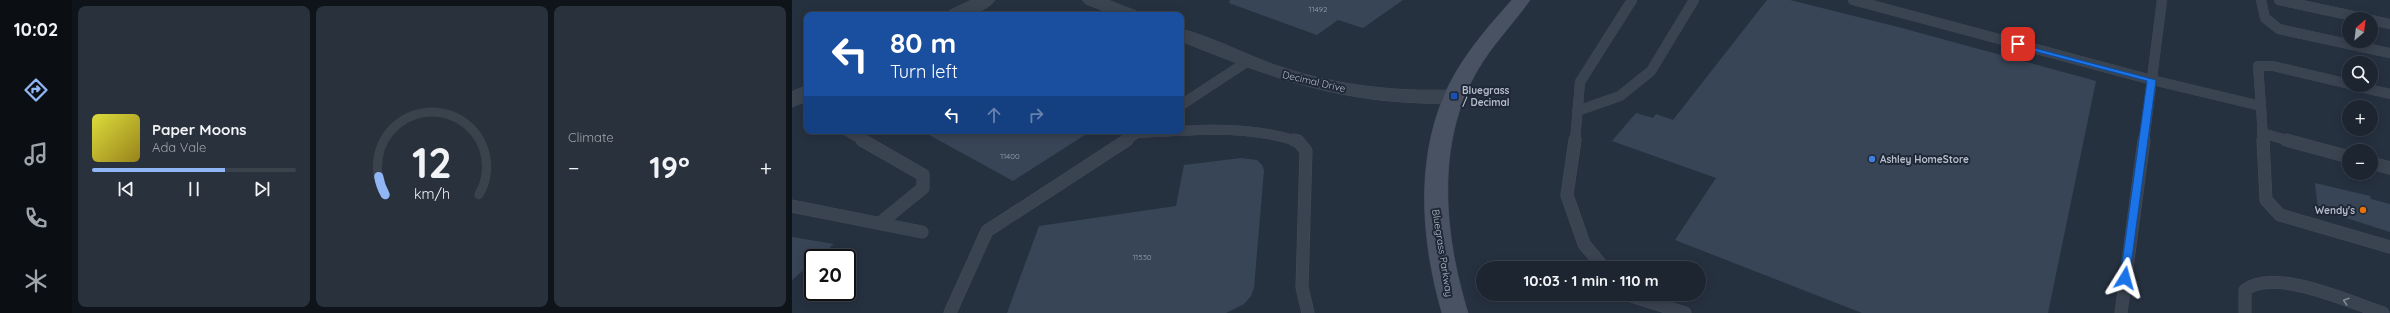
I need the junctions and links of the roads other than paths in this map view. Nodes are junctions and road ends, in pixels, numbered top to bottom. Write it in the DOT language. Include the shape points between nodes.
graph roads {
  1 [pos="986,0"];
  2 [pos="1092,0"];
  3 [pos="1522,0"];
  4 [pos="1632,0"];
  5 [pos="1694,0"];
  6 [pos="1852,0"];
  7 [pos="2162,0"];
  8 [pos="2261,0"];
  9 [pos="2279,0"];
  10 [pos="961,12"];
  11 [pos="1117,12"];
  12 [pos="2342,14"];
  13 [pos="2378,21"];
  14 [pos="2390,24"];
  15 [pos="1184,36"];
  16 [pos="2390,53"];
  17 [pos="1248,61"];
  18 [pos="2152,80"];
  19 [pos="2342,83"];
  20 [pos="2378,91"];
  21 [pos="804,94"];
  22 [pos="2390,94"];
  23 [pos="1454,96"];
  24 [pos="792,101"];
  25 [pos="1184,103"];
  26 [pos="2261,106"];
  27 [pos="1578,111"];
  28 [pos="1184,131"];
  29 [pos="2262,133"];
  30 [pos="851,134"];
  31 [pos="1135,134"];
  32 [pos="2342,155"];
  33 [pos="2378,165"];
  34 [pos="2390,168"];
  35 [pos="792,206"];
  36 [pos="880,223"];
  37 [pos="922,232"];
  38 [pos="2390,247"];
  39 [pos="1598,261"];
  40 [pos="1647,301"];
  41 [pos="950,313"];
  42 [pos="1308,313"];
  43 [pos="1455,313"];
  44 [pos="1685,313"];
  45 [pos="2121,313"];
  46 [pos="2245,313"];
  47 [pos="2383,313"];
  1 -- 10 [label="street"];
  2 -- 11 [label="street"];
  3 -- 23 [label="street, Bluegrass Parkway" via="1472,62"];
  4 -- 27 [label="lane" via="1580,82"];
  5 -- 27 [label="lane" via="1651,71 1620,96"];
  6 -- 18 [label="lane"];
  7 -- 18 [label="lane"];
  8 -- 16 [label="lane" via="2262,15 2267,23 2279,29"];
  9 -- 12 [label="lane"];
  13 -- 14 [label="lane"];
  15 -- 17 [label="street, Decimal Drive"];
  17 -- 23 [label="street, Decimal Drive" via="1290,76 1351,89 1407,96"];
  17 -- 25 [label="lane"];
  18 -- 26 [label="lane"];
  18 -- 45 [label="lane"];
  19 -- 26 [label="lane" via="2273,66 2258,66"];
  20 -- 22 [label="lane"];
  21 -- 24 [label="street"];
  23 -- 43 [label="street, Bluegrass Parkway" via="1438,165 1435,208 1448,294"];
  26 -- 29 [label="lane"];
  27 -- 39 [label="lane" via="1567,195 1584,244"];
  28 -- 42 [label="lane" via="1221,128 1282,136 1298,140 1306,151 1302,287"];
  29 -- 32 [label="lane"];
  29 -- 38 [label="lane" via="2266,200 2280,215"];
  30 -- 36 [label="lane" via="923,175 923,188"];
  31 -- 41 [label="lane" via="1000,220 987,231"];
  33 -- 34 [label="lane"];
  35 -- 36 [label="lane"];
  36 -- 37 [label="lane"];
  40 -- 44 [label="lane"];
  47 -- 46 [label="lane, one-way" via="2287,282 2271,281 2253,283 2245,290"];
}
